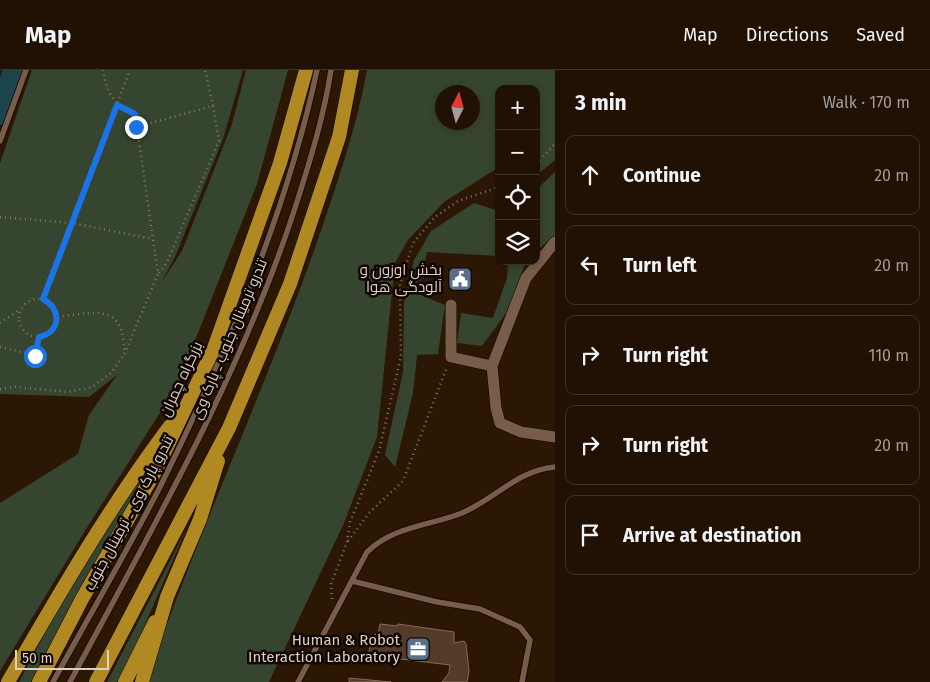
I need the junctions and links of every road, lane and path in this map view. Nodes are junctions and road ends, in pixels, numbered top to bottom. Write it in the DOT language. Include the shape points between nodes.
graph roads {
  1 [pos="26,70"];
  2 [pos="103,70"];
  3 [pos="130,70"];
  4 [pos="205,70"];
  5 [pos="304,70"];
  6 [pos="317,70"];
  7 [pos="331,70"];
  8 [pos="352,70"];
  9 [pos="117,105"];
  10 [pos="213,106"];
  11 [pos="136,127"];
  12 [pos="0,140"];
  13 [pos="555,144"];
  14 [pos="540,160"];
  15 [pos="495,188"];
  16 [pos="0,217"];
  17 [pos="72,222"];
  18 [pos="153,239"];
  19 [pos="555,242"];
  20 [pos="158,274"];
  21 [pos="43,299"];
  22 [pos="451,305"];
  23 [pos="20,309"];
  24 [pos="57,317"];
  25 [pos="0,323"];
  26 [pos="39,337"];
  27 [pos="0,347"];
  28 [pos="124,355"];
  29 [pos="451,357"];
  30 [pos="492,366"];
  31 [pos="0,389"];
  32 [pos="187,403"];
  33 [pos="228,428"];
  34 [pos="555,437"];
  35 [pos="555,467"];
  36 [pos="347,542"];
  37 [pos="352,581"];
  38 [pos="167,597"];
  39 [pos="333,615"];
  40 [pos="8,682"];
  41 [pos="39,682"];
  42 [pos="53,682"];
  43 [pos="70,682"];
  44 [pos="96,682"];
  45 [pos="125,682"];
  46 [pos="142,682"];
  47 [pos="298,682"];
  48 [pos="522,682"];
  1 -- 12 [label="lane"];
  2 -- 9 [label="path" via="105,84"];
  3 -- 9 [label="path"];
  4 -- 10 [label="path"];
  5 -- 32 [label="highway, بزرگراه چمران" via="280,163 241,276 214,348"];
  6 -- 42 [label="lane, تندرو پارک وی ـ ترمینال جنوب" via="284,198 220,360 161,484"];
  7 -- 43 [label="lane, تندرو ترمینال جنوب ـ پارک وی" via="313,150 286,237 251,328 193,452"];
  8 -- 33 [label="highway" via="339,137 318,205 290,284"];
  9 -- 11 [label="path" via="135,114"];
  9 -- 17 [label="path"];
  10 -- 11 [label="path"];
  10 -- 20 [label="path" via="219,141 167,262"];
  11 -- 18 [label="path"];
  13 -- 14 [label="path"];
  15 -- 36 [label="path" via="458,201 435,217 413,243 400,284 401,356 379,451 350,522"];
  16 -- 17 [label="path"];
  17 -- 18 [label="path"];
  17 -- 21 [label="path"];
  18 -- 20 [label="path"];
  19 -- 30 [label="street" via="526,278"];
  20 -- 28 [label="path"];
  21 -- 23 [label="path" via="30,300"];
  21 -- 24 [label="path" via="53,306"];
  22 -- 29 [label="street"];
  23 -- 25 [label="path"];
  23 -- 26 [label="path" via="18,316 26,334"];
  24 -- 26 [label="path" via="54,329"];
  24 -- 28 [label="path" via="94,312 110,316 120,323 125,338"];
  26 -- 27 [label="path" via="35,356"];
  28 -- 31 [label="path" via="112,373 92,387 68,392 15,387"];
  29 -- 30 [label="street"];
  29 -- 36 [label="path" via="403,481 369,513"];
  30 -- 34 [label="street" via="500,423 521,432"];
  32 -- 40 [label="highway" via="90,541"];
  32 -- 41 [label="highway, بزرگراه چمران" via="155,472"];
  33 -- 38 [label="highway" via="200,519"];
  33 -- 44 [label="highway"];
  35 -- 37 [label="lane" via="530,472 462,512 379,540 367,552"];
  36 -- 39 [label="path" via="331,584"];
  37 -- 39 [label="lane"];
  37 -- 48 [label="lane" via="480,609 520,627 530,640"];
  38 -- 45 [label="highway"];
  38 -- 46 [label="highway"];
  39 -- 47 [label="lane"];
}
